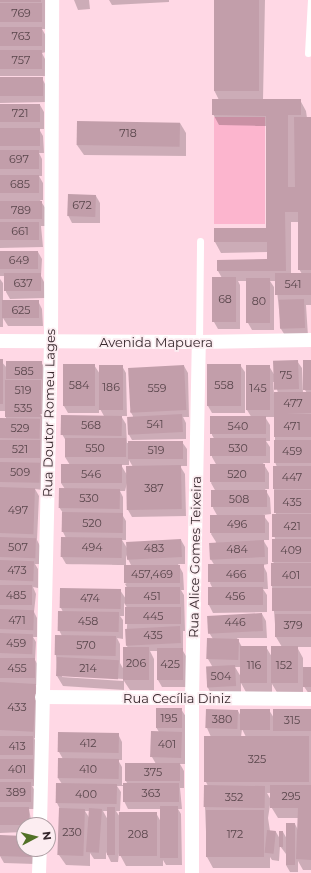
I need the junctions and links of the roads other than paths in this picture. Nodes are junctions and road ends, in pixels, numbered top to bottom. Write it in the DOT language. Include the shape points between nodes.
graph roads {
  1 [pos="52,0"];
  2 [pos="311,0"];
  3 [pos="308,53"];
  4 [pos="200,241"];
  5 [pos="311,340"];
  6 [pos="0,341"];
  7 [pos="51,342"];
  8 [pos="200,342"];
  9 [pos="42,697"];
  10 [pos="192,698"];
  11 [pos="311,699"];
  12 [pos="40,817"];
  13 [pos="40,857"];
  14 [pos="39,873"];
  15 [pos="192,873"];
  1 -- 7 [label="street, Rua Doutor Romeu Lages"];
  2 -- 3 [label="lane"];
  4 -- 8 [label="lane, Rua Alice Gomes Teixeira"];
  5 -- 8 [label="street, Avenida Mapuera"];
  6 -- 7 [label="street, Avenida Mapuera"];
  7 -- 8 [label="street, Avenida Mapuera"];
  7 -- 9 [label="street, Rua Doutor Romeu Lages"];
  8 -- 10 [label="street, Rua Alice Gomes Teixeira"];
  9 -- 10 [label="street, Rua Cecília Diniz"];
  9 -- 12 [label="street, Rua Doutor Romeu Lages"];
  10 -- 11 [label="street, Rua Cecília Diniz"];
  10 -- 15 [label="street, Rua Alice Gomes Teixeira"];
  13 -- 14 [label="street"];
}
